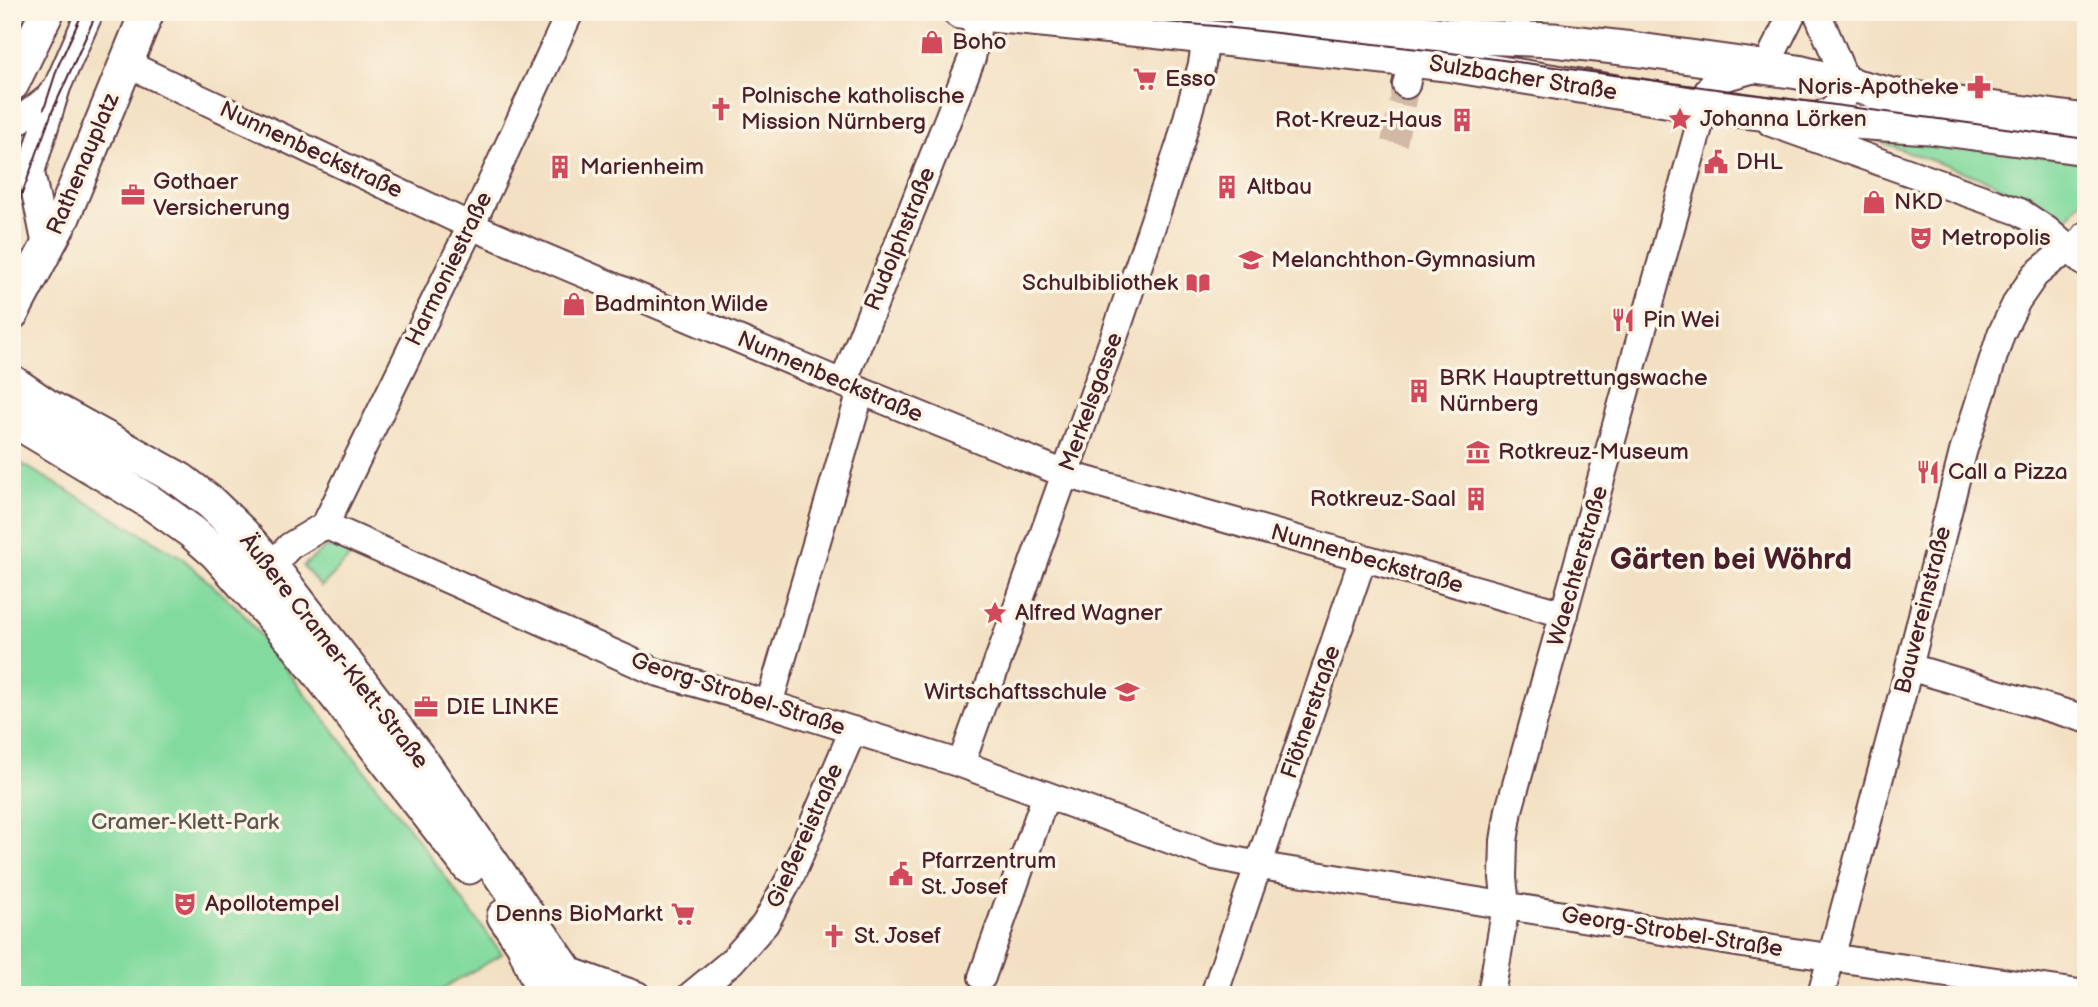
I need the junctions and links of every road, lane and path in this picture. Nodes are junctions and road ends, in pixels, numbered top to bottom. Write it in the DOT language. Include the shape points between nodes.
graph roads {
  1 [pos="47,12"];
  2 [pos="90,12"];
  3 [pos="148,12"];
  4 [pos="570,12"];
  5 [pos="1244,12"];
  6 [pos="1793,12"];
  7 [pos="1817,12"];
  8 [pos="970,13"];
  9 [pos="1332,28"];
  10 [pos="1206,37"];
  11 [pos="1768,59"];
  12 [pos="125,63"];
  13 [pos="12,84"];
  14 [pos="1847,84"];
  15 [pos="57,87"];
  16 [pos="1702,106"];
  17 [pos="1735,110"];
  18 [pos="1809,119"];
  19 [pos="2086,121"];
  20 [pos="12,126"];
  21 [pos="2086,148"];
  22 [pos="471,226"];
  23 [pos="2081,250"];
  24 [pos="47,251"];
  25 [pos="12,313"];
  26 [pos="12,382"];
  27 [pos="852,387"];
  28 [pos="12,419"];
  29 [pos="1065,474"];
  30 [pos="325,524"];
  31 [pos="1363,558"];
  32 [pos="271,566"];
  33 [pos="1564,614"];
  34 [pos="275,620"];
  35 [pos="1909,667"];
  36 [pos="769,704"];
  37 [pos="2086,719"];
  38 [pos="853,730"];
  39 [pos="961,764"];
  40 [pos="1046,795"];
  41 [pos="1258,865"];
  42 [pos="1506,906"];
  43 [pos="523,944"];
  44 [pos="1832,956"];
  45 [pos="982,977"];
  46 [pos="571,986"];
  47 [pos="2086,994"];
  48 [pos="544,995"];
  49 [pos="637,995"];
  50 [pos="691,995"];
  51 [pos="1214,995"];
  52 [pos="1491,995"];
  53 [pos="1821,995"];
  1 -- 13 [label="main road"];
  2 -- 15 [label="street"];
  3 -- 12 [label="main road, Rathenauplatz"];
  4 -- 22 [label="street, Harmoniestraße"];
  5 -- 9 [label="main road, Sulzbacher Straße"];
  6 -- 11 [label="street"];
  7 -- 14 [label="street"];
  8 -- 10 [label="main road, Sulzbacher Straße"];
  8 -- 27 [label="street, Rudolphstraße" via="978,31 972,58"];
  9 -- 10 [label="main road, Sulzbacher Straße"];
  9 -- 11 [label="main road, Sulzbacher Straße" via="1571,41"];
  9 -- 16 [label="main road, Sulzbacher Straße" via="1409,72"];
  10 -- 29 [label="street, Merkelsgasse" via="1180,144"];
  11 -- 14 [label="main road, Sulzbacher Straße"];
  11 -- 16 [label="street" via="1715,80"];
  12 -- 22 [label="street, Nunnenbeckstraße"];
  12 -- 24 [label="main road, Rathenauplatz"];
  14 -- 18 [label="street" via="1842,103"];
  14 -- 19 [label="main road, Sulzbacher Straße" via="1892,95"];
  15 -- 20 [label="street"];
  15 -- 24 [label="street" via="31,172"];
  16 -- 17 [label="main road, Sulzbacher Straße"];
  16 -- 33 [label="street, Waechterstraße"];
  17 -- 18 [label="main road, Sulzbacher Straße"];
  17 -- 23 [label="street" via="2013,209"];
  18 -- 21 [label="main road, Sulzbacher Straße" via="1928,127"];
  22 -- 27 [label="street, Nunnenbeckstraße"];
  22 -- 30 [label="street, Harmoniestraße"];
  23 -- 35 [label="street, Bauvereinstraße" via="2054,259 2035,275 2001,334 1964,452"];
  24 -- 25 [label="main road, Rathenauplatz"];
  26 -- 32 [label="main road, Äußere Cramer-Klett-Straße" via="192,488 226,516"];
  27 -- 29 [label="street, Nunnenbeckstraße"];
  27 -- 36 [label="street, Rudolphstraße"];
  28 -- 34 [label="main road, Äußere Cramer-Klett-Straße" via="192,531"];
  29 -- 31 [label="street, Nunnenbeckstraße"];
  29 -- 39 [label="street, Merkelsgasse"];
  30 -- 32 [label="street" via="290,546"];
  30 -- 36 [label="street, Georg-Strobel-Straße" via="656,672"];
  31 -- 33 [label="street, Nunnenbeckstraße"];
  31 -- 41 [label="street, Flötnerstraße"];
  32 -- 34 [label="street"];
  32 -- 46 [label="main road, Äußere Cramer-Klett-Straße" via="425,766"];
  33 -- 42 [label="street, Waechterstraße" via="1508,810 1503,878"];
  34 -- 43 [label="main road, Äußere Cramer-Klett-Straße" via="404,782"];
  35 -- 37 [label="street"];
  35 -- 44 [label="street, Bauvereinstraße"];
  36 -- 38 [label="street, Georg-Strobel-Straße"];
  38 -- 39 [label="street, Georg-Strobel-Straße"];
  38 -- 50 [label="street, Gießereistraße" via="765,923 731,962"];
  39 -- 40 [label="street, Georg-Strobel-Straße"];
  40 -- 41 [label="street, Georg-Strobel-Straße" via="1214,856"];
  40 -- 45 [label="street"];
  41 -- 42 [label="street, Georg-Strobel-Straße"];
  41 -- 51 [label="street"];
  42 -- 44 [label="street, Georg-Strobel-Straße"];
  42 -- 52 [label="street, Waechterstraße"];
  43 -- 46 [label="street, Äußere Cramer-Klett-Straße"];
  43 -- 48 [label="main road, Äußere Cramer-Klett-Straße"];
  44 -- 47 [label="street, Georg-Strobel-Straße"];
  44 -- 53 [label="street, Bauvereinstraße"];
  46 -- 49 [label="street"];
}
